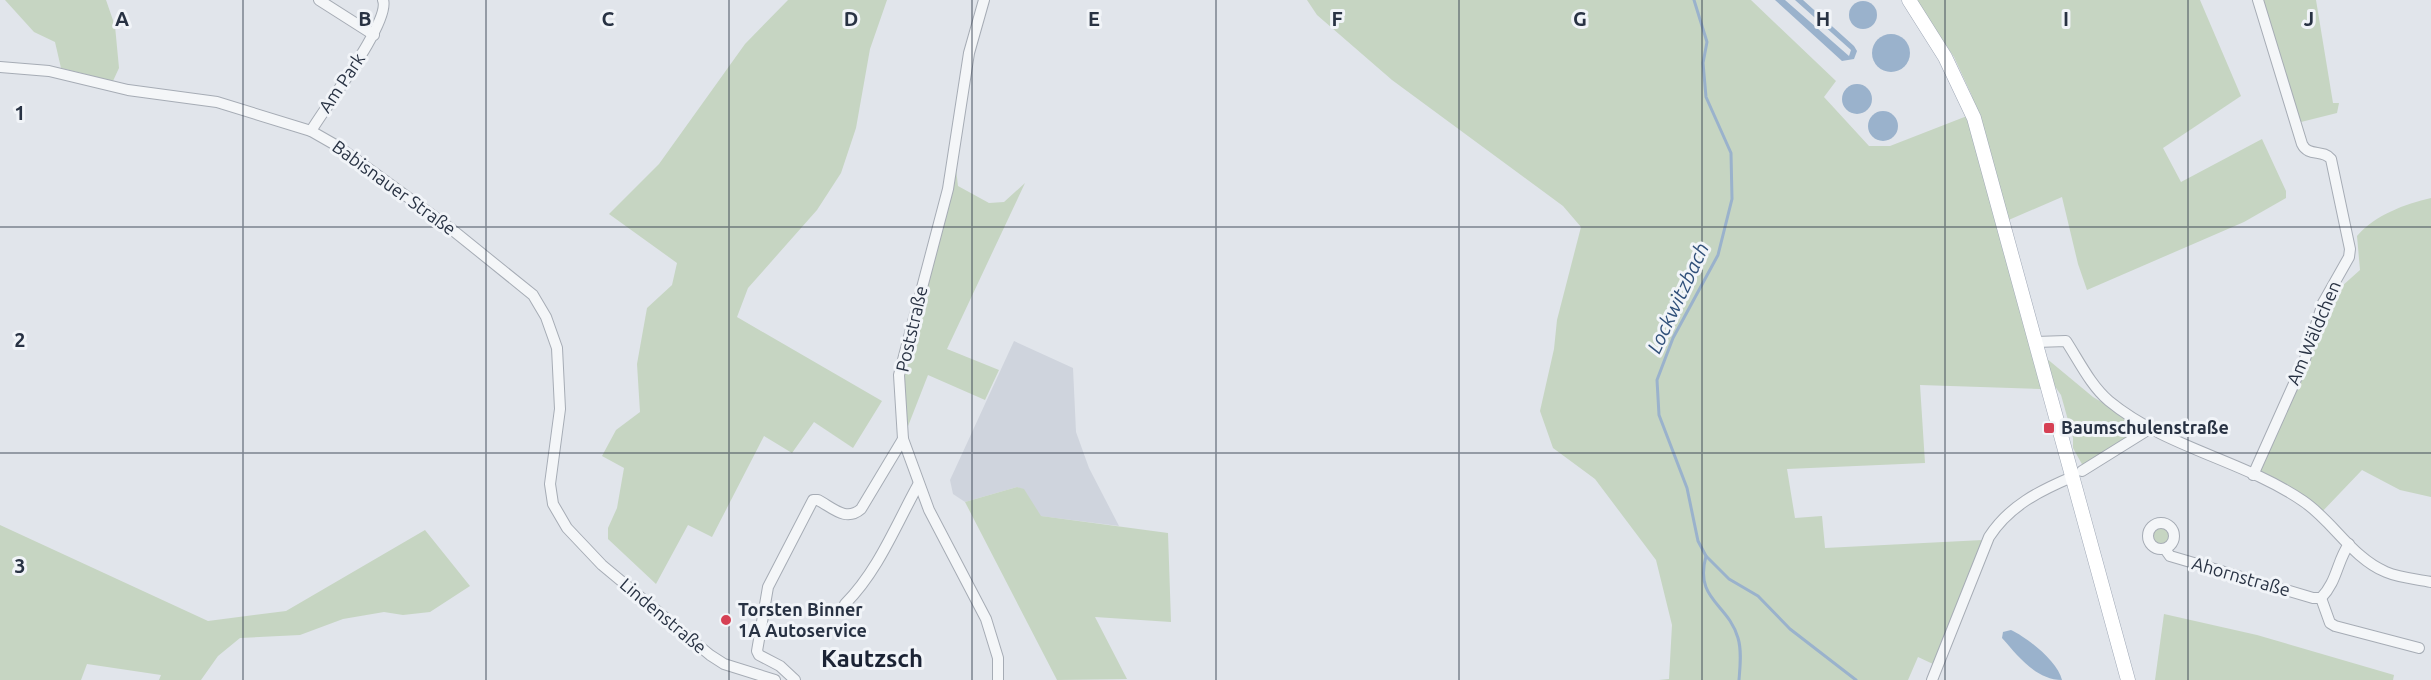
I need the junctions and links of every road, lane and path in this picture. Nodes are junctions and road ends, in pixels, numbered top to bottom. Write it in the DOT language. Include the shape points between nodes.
graph roads {
  1 [pos="319,0"];
  2 [pos="383,0"];
  3 [pos="984,0"];
  4 [pos="1909,0"];
  5 [pos="2258,0"];
  6 [pos="374,35"];
  7 [pos="0,67"];
  8 [pos="311,131"];
  9 [pos="2036,342"];
  10 [pos="2151,428"];
  11 [pos="903,439"];
  12 [pos="2077,474"];
  13 [pos="2253,475"];
  14 [pos="918,484"];
  15 [pos="567,528"];
  16 [pos="2349,544"];
  17 [pos="2165,549"];
  18 [pos="2431,582"];
  19 [pos="2321,598"];
  20 [pos="845,604"];
  21 [pos="2419,648"];
  22 [pos="775,680"];
  23 [pos="795,680"];
  24 [pos="998,680"];
  25 [pos="1932,680"];
  26 [pos="2128,680"];
  1 -- 6 [label="street, Am Park"];
  2 -- 6 [label="street, Am Park" via="384,15"];
  3 -- 11 [label="street, Poststraße" via="969,53 948,189 899,375"];
  4 -- 9 [label="main road" via="1945,57 1974,118"];
  5 -- 13 [label="street, Am Wäldchen" via="2302,144 2308,151 2331,159 2350,249"];
  6 -- 8 [label="street, Am Park"];
  7 -- 8 [label="street, Babisnauer Straße" via="49,71 128,90 217,102"];
  8 -- 15 [label="street, Babisnauer Straße" via="450,228 533,295 546,317 556,348 560,409 550,483 553,504"];
  9 -- 10 [label="street" via="2066,342 2108,400"];
  9 -- 12 [label="main road"];
  10 -- 12 [label="street"];
  10 -- 13 [label="street"];
  11 -- 14 [label="street, Poststraße"];
  11 -- 23 [label="street" via="854,516 846,516 818,500 809,506 768,586 756,651"];
  12 -- 25 [label="street" via="2020,504 2000,520 1989,537"];
  12 -- 26 [label="main road"];
  13 -- 16 [label="street" via="2304,502"];
  14 -- 20 [label="street" via="873,568"];
  14 -- 24 [label="street, Poststraße" via="986,618 998,658"];
  15 -- 22 [label="street, Lindenstraße" via="602,565 710,655 724,664"];
  16 -- 18 [label="street" via="2386,572"];
  16 -- 19 [label="street" via="2329,590"];
  17 -- 19 [label="street, Ahornstraße" via="2170,556"];
  19 -- 21 [label="street" via="2330,623 2335,626"];
}
